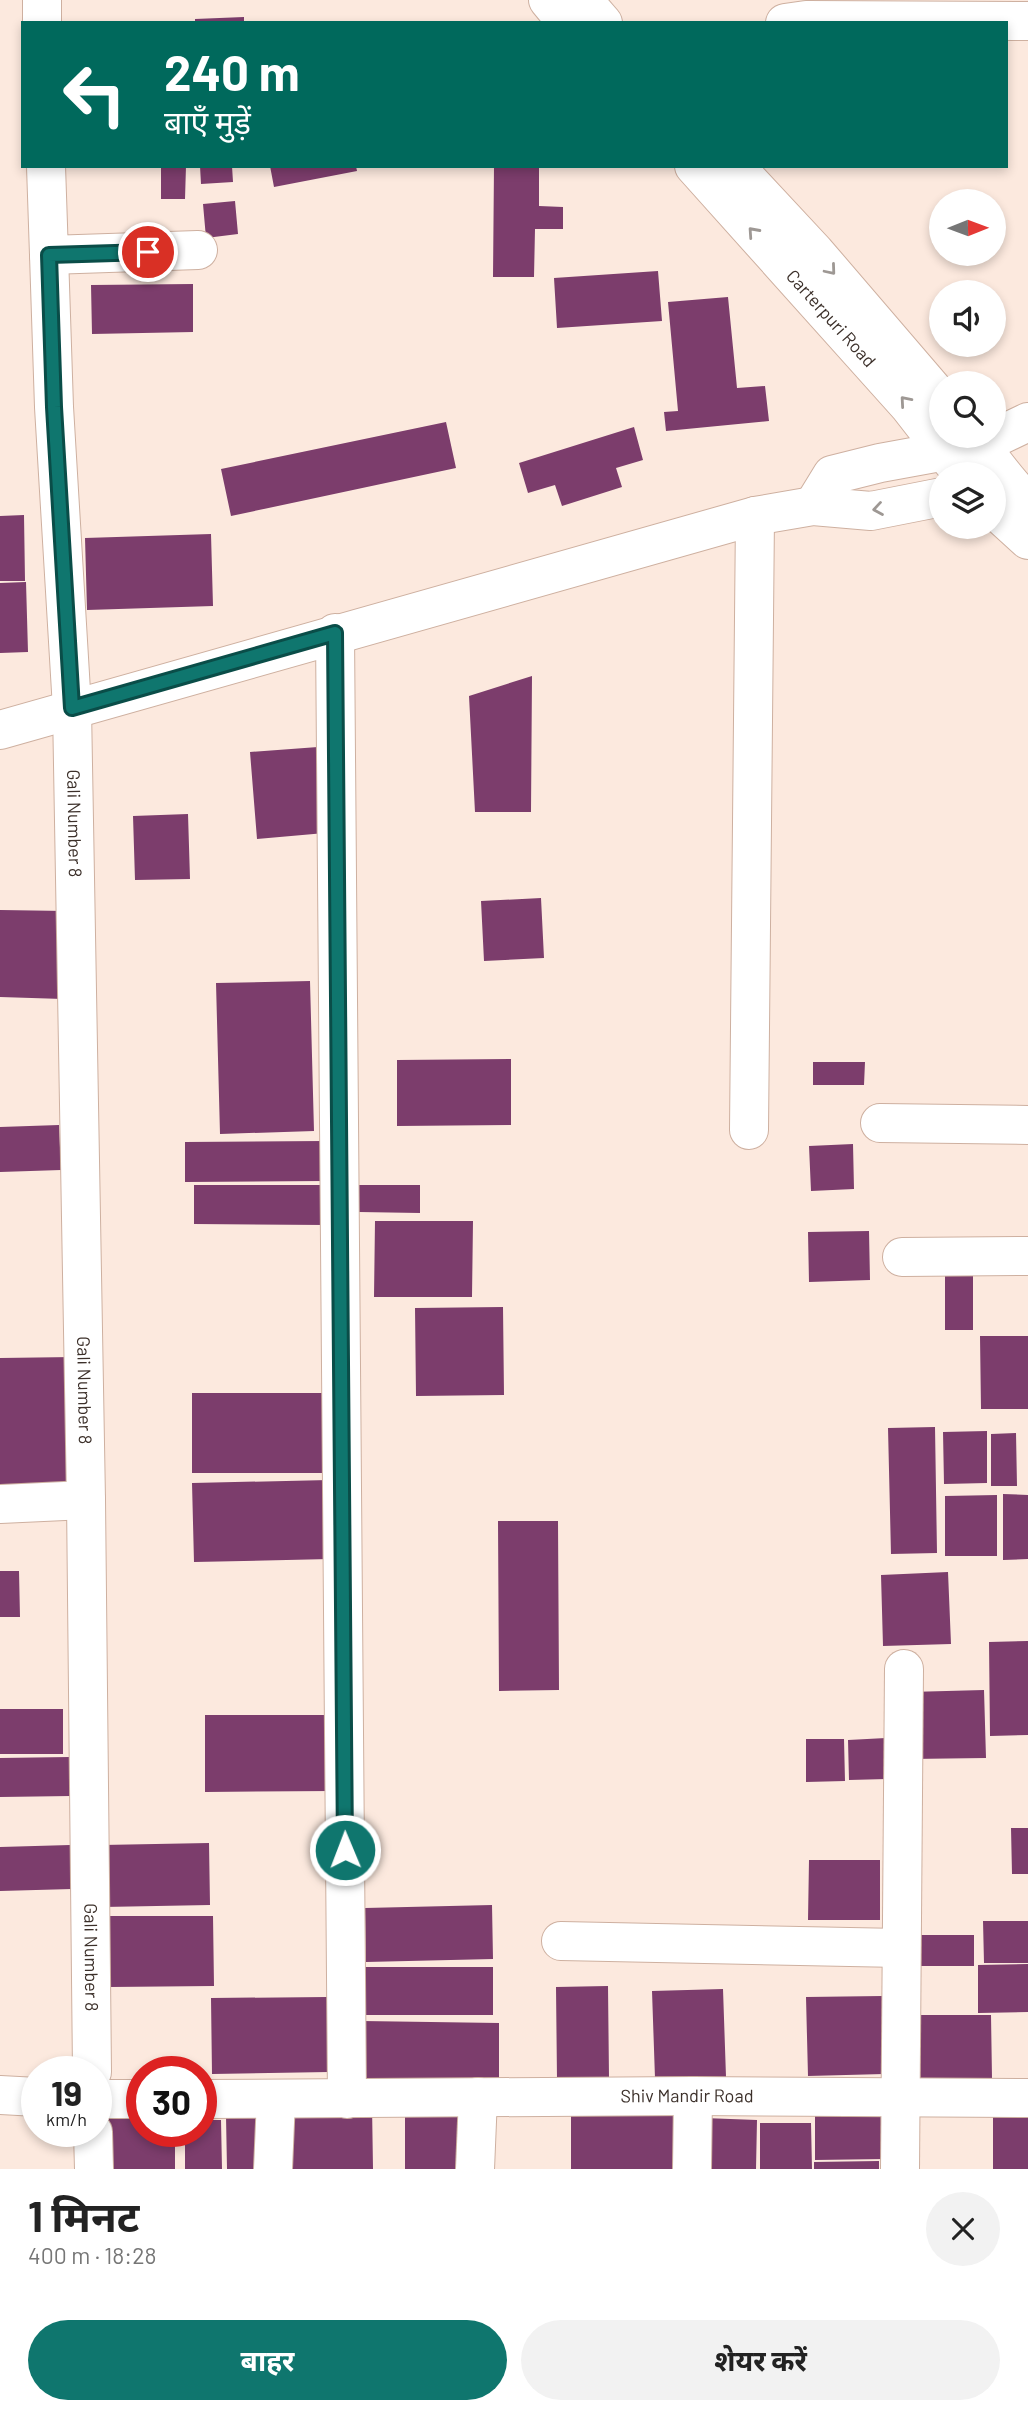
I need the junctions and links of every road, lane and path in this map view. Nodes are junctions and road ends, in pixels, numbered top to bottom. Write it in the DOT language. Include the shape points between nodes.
graph roads {
  1 [pos="42,0"];
  2 [pos="548,0"];
  3 [pos="583,0"];
  4 [pos="42,21"];
  5 [pos="566,21"];
  6 [pos="601,21"];
  7 [pos="799,21"];
  8 [pos="1028,21"];
  9 [pos="46,168"];
  10 [pos="696,168"];
  11 [pos="737,168"];
  12 [pos="198,250"];
  13 [pos="49,255"];
  14 [pos="929,385"];
  15 [pos="1028,422"];
  16 [pos="965,451"];
  17 [pos="1010,492"];
  18 [pos="929,500"];
  19 [pos="813,506"];
  20 [pos="755,516"];
  21 [pos="1028,540"];
  22 [pos="335,633"];
  23 [pos="72,708"];
  24 [pos="0,730"];
  25 [pos="880,1123"];
  26 [pos="1028,1125"];
  27 [pos="749,1130"];
  28 [pos="1028,1256"];
  29 [pos="902,1257"];
  30 [pos="86,1500"];
  31 [pos="0,1504"];
  32 [pos="904,1669"];
  33 [pos="561,1941"];
  34 [pos="900,1948"];
  35 [pos="92,2056"];
  36 [pos="0,2095"];
  37 [pos="21,2096"];
  38 [pos="693,2096"];
  39 [pos="478,2097"];
  40 [pos="1028,2098"];
  41 [pos="217,2099"];
  42 [pos="275,2099"];
  43 [pos="348,2099"];
  44 [pos="900,2099"];
  45 [pos="93,2147"];
  46 [pos="93,2169"];
  47 [pos="274,2169"];
  48 [pos="475,2169"];
  49 [pos="692,2169"];
  50 [pos="900,2169"];
  1 -- 4 [label="street"];
  2 -- 5 [label="street"];
  3 -- 6 [label="street"];
  7 -- 8 [label="street"];
  9 -- 13 [label="street, Gali Number 8"];
  16 -- 10 [label="street, Carterpuri Road, one-way" via="909,405"];
  11 -- 14 [label="street, Carterpuri Road, one-way"];
  12 -- 13 [label="street"];
  13 -- 23 [label="street, Gali Number 8"];
  15 -- 16 [label="street"];
  16 -- 17 [label="street, Carterpuri Road"];
  16 -- 19 [label="street" via="832,475"];
  17 -- 21 [label="street, Carterpuri Road"];
  18 -- 19 [label="street, one-way" via="871,511"];
  19 -- 20 [label="street"];
  20 -- 22 [label="street"];
  20 -- 27 [label="street"];
  22 -- 23 [label="street"];
  22 -- 43 [label="street"];
  23 -- 24 [label="street"];
  23 -- 30 [label="street, Gali Number 8"];
  25 -- 26 [label="street"];
  28 -- 29 [label="street"];
  30 -- 31 [label="street"];
  30 -- 35 [label="street, Gali Number 8"];
  32 -- 34 [label="street"];
  33 -- 34 [label="street"];
  34 -- 44 [label="street"];
  36 -- 37 [label="street"];
  38 -- 39 [label="street, Shiv Mandir Road"];
  38 -- 44 [label="street, Shiv Mandir Road"];
  38 -- 49 [label="street"];
  39 -- 43 [label="street, Shiv Mandir Road"];
  39 -- 48 [label="street"];
  40 -- 44 [label="street, Shiv Mandir Road"];
  41 -- 42 [label="street, Shiv Mandir Road"];
  42 -- 43 [label="street, Shiv Mandir Road"];
  42 -- 47 [label="street"];
  44 -- 50 [label="street"];
  45 -- 46 [label="street"];
}
